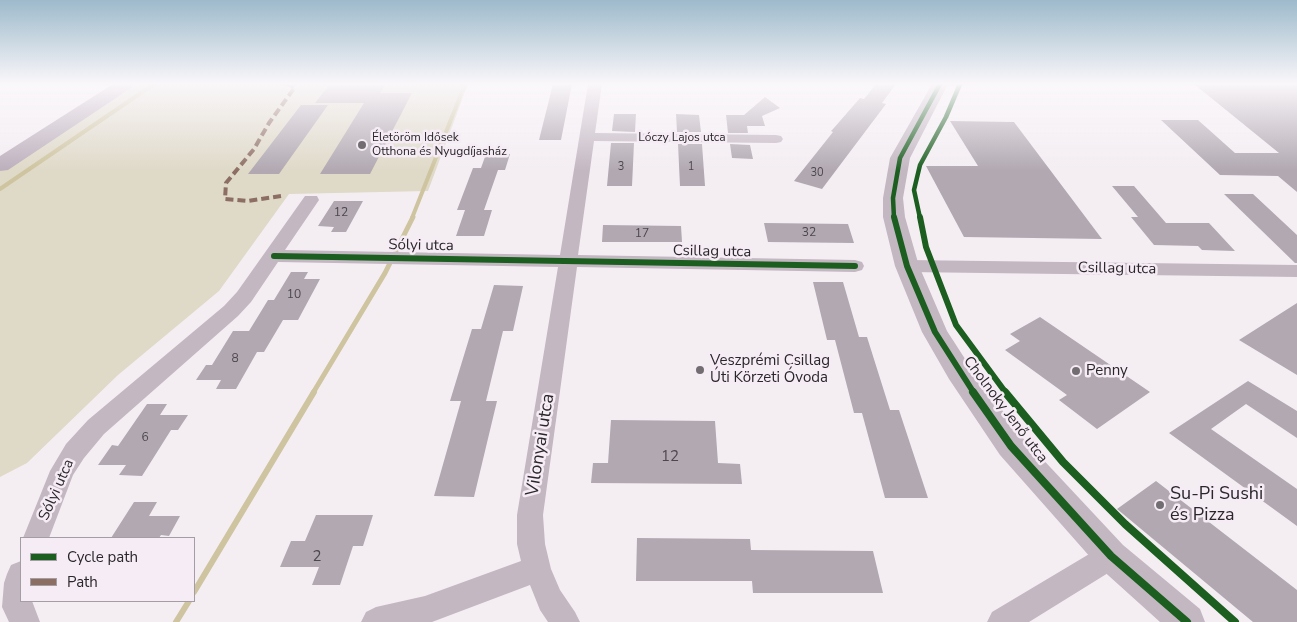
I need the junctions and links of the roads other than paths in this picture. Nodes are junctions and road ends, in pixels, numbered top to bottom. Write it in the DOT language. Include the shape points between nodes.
graph roads {
  1 [pos="61,113"];
  2 [pos="80,113"];
  3 [pos="591,113"];
  4 [pos="924,113"];
  5 [pos="588,137"];
  6 [pos="776,139"];
  7 [pos="0,152"];
  8 [pos="0,165"];
  9 [pos="311,200"];
  10 [pos="274,256"];
  11 [pos="568,262"];
  12 [pos="855,266"];
  13 [pos="907,266"];
  14 [pos="1297,271"];
  15 [pos="36,537"];
  16 [pos="1111,556"];
  17 [pos="537,569"];
  18 [pos="20,577"];
  19 [pos="25,622"];
  20 [pos="376,622"];
  21 [pos="565,622"];
  22 [pos="1002,622"];
  23 [pos="1187,622"];
  1 -- 7 [label="main road"];
  2 -- 8 [label="main road"];
  3 -- 5 [label="street"];
  4 -- 13 [label="street, Cholnoky Jenő utca" via="900,158 895,178 894,216"];
  5 -- 6 [label="street, Lóczy Lajos utca"];
  5 -- 11 [label="street"];
  9 -- 10 [label="street, Sólyi utca"];
  10 -- 11 [label="street, Sólyi utca"];
  10 -- 15 [label="street, Sólyi utca" via="231,311 96,427 75,451 62,471"];
  11 -- 12 [label="street, Csillag utca"];
  11 -- 17 [label="street, Vilonyai utca" via="530,515 531,544"];
  13 -- 14 [label="street, Csillag utca"];
  13 -- 16 [label="street, Cholnoky Jenő utca" via="935,332 984,409 1012,446"];
  16 -- 22 [label="street"];
  16 -- 23 [label="street, Cholnoky Jenő utca"];
  17 -- 20 [label="street" via="425,610"];
  17 -- 21 [label="street, Vilonyai utca" via="550,600"];
  18 -- 19 [label="street" via="17,607"];
}
